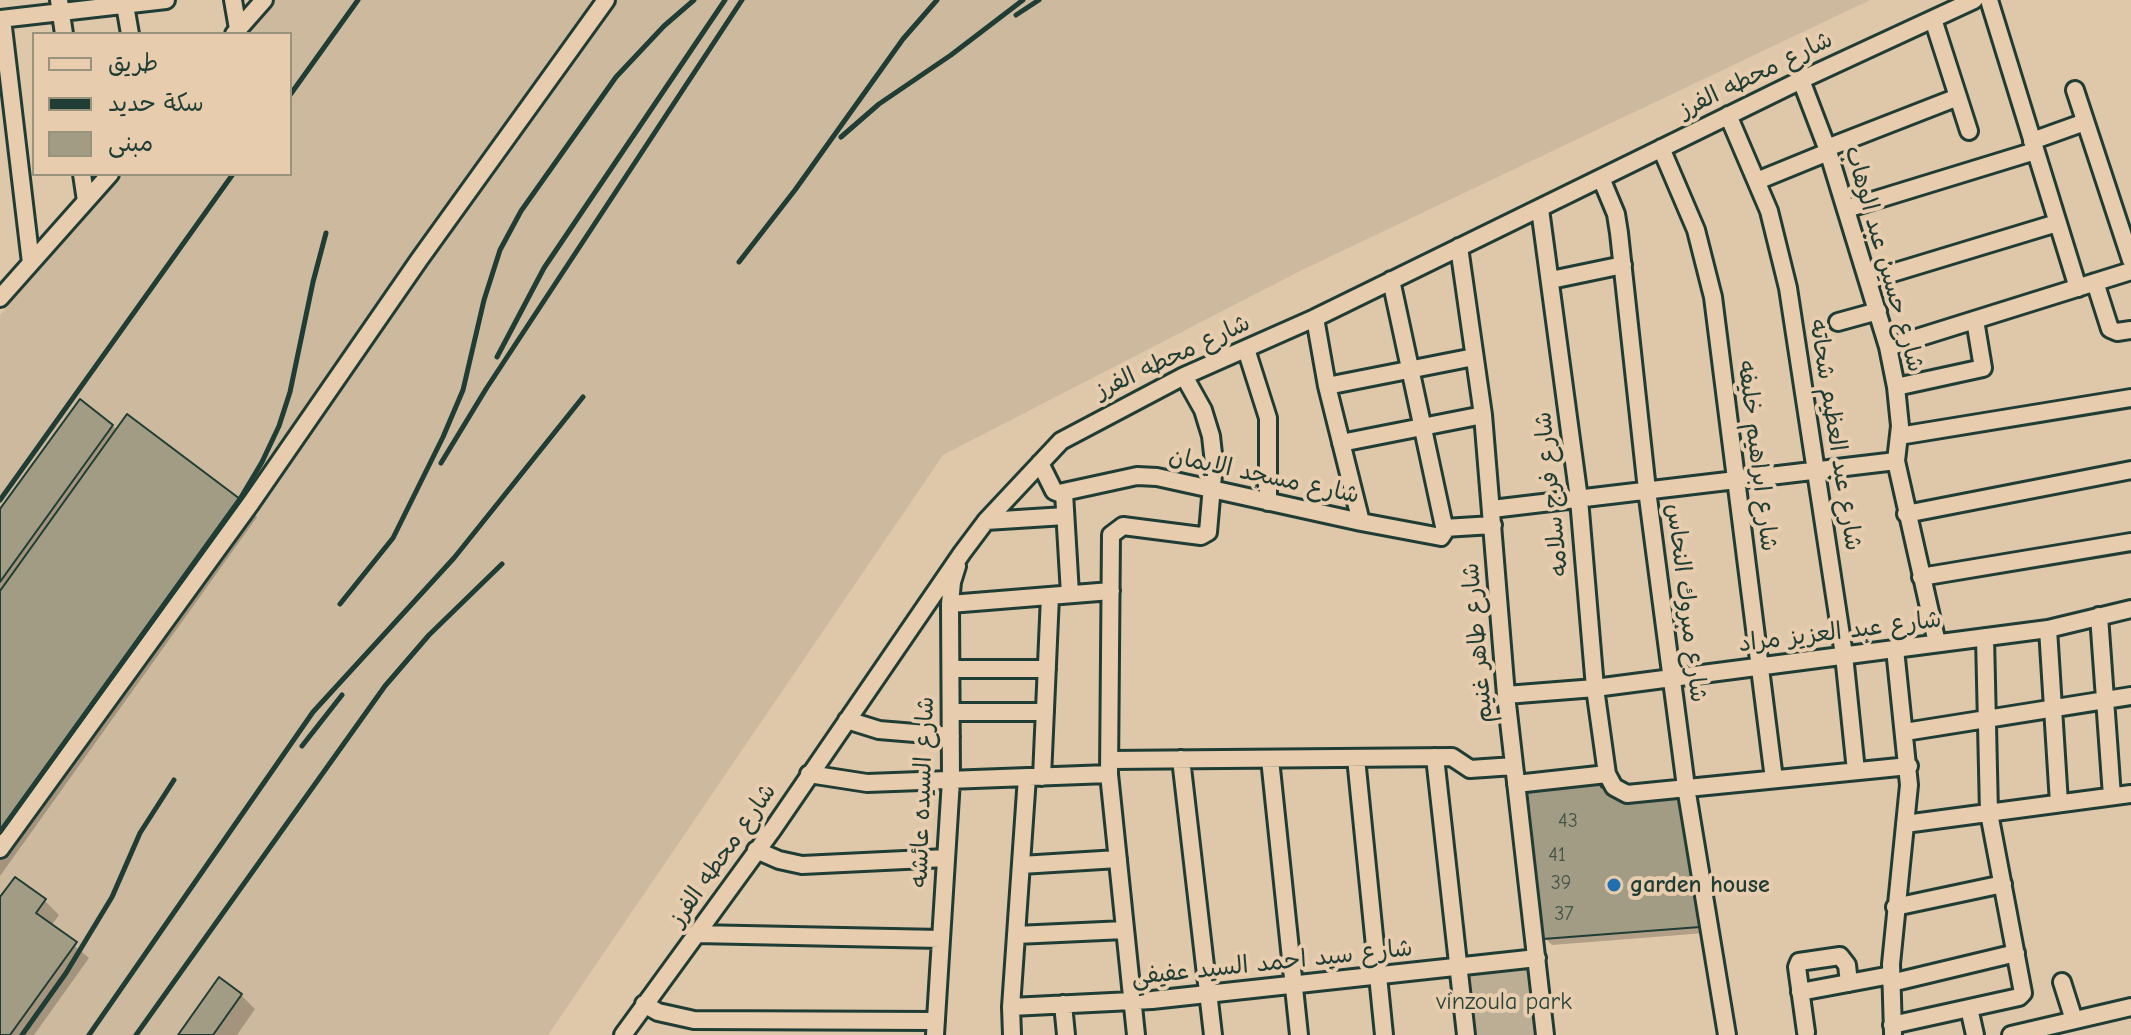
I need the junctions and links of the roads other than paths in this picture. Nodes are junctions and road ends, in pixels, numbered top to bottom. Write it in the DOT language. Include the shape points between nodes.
graph roads {
  1 [pos="166,0"];
  2 [pos="233,0"];
  3 [pos="264,0"];
  4 [pos="606,0"];
  5 [pos="1974,0"];
  6 [pos="1989,0"];
  7 [pos="147,1"];
  8 [pos="125,5"];
  9 [pos="60,6"];
  10 [pos="1,19"];
  11 [pos="1933,19"];
  12 [pos="64,32"];
  13 [pos="130,32"];
  14 [pos="236,32"];
  15 [pos="1801,80"];
  16 [pos="2075,90"];
  17 [pos="1958,97"];
  18 [pos="1728,115"];
  19 [pos="2085,122"];
  20 [pos="1969,131"];
  21 [pos="2033,146"];
  22 [pos="1661,148"];
  23 [pos="1827,150"];
  24 [pos="82,176"];
  25 [pos="108,176"];
  26 [pos="1601,178"];
  27 [pos="1757,181"];
  28 [pos="86,201"];
  29 [pos="1540,209"];
  30 [pos="1846,209"];
  31 [pos="2057,223"];
  32 [pos="1459,247"];
  33 [pos="2131,260"];
  34 [pos="31,263"];
  35 [pos="1623,265"];
  36 [pos="2131,271"];
  37 [pos="1391,280"];
  38 [pos="1551,280"];
  39 [pos="1869,280"];
  40 [pos="2095,282"];
  41 [pos="2078,288"];
  42 [pos="0,298"];
  43 [pos="1878,311"];
  44 [pos="1315,318"];
  45 [pos="1975,320"];
  46 [pos="1838,322"];
  47 [pos="2131,330"];
  48 [pos="1888,347"];
  49 [pos="1246,349"];
  50 [pos="1474,357"];
  51 [pos="1411,368"];
  52 [pos="1184,376"];
  53 [pos="1327,386"];
  54 [pos="1896,387"];
  55 [pos="2131,398"];
  56 [pos="1483,415"];
  57 [pos="1423,425"];
  58 [pos="1899,436"];
  59 [pos="1341,443"];
  60 [pos="1896,461"];
  61 [pos="1040,463"];
  62 [pos="1815,470"];
  63 [pos="2131,470"];
  64 [pos="1736,480"];
  65 [pos="1212,489"];
  66 [pos="1647,490"];
  67 [pos="1064,493"];
  68 [pos="1579,499"];
  69 [pos="1268,502"];
  70 [pos="1906,514"];
  71 [pos="1065,516"];
  72 [pos="1492,517"];
  73 [pos="986,521"];
  74 [pos="1361,522"];
  75 [pos="1445,530"];
  76 [pos="2131,542"];
  77 [pos="962,553"];
  78 [pos="1921,577"];
  79 [pos="1111,591"];
  80 [pos="1070,594"];
  81 [pos="1050,596"];
  82 [pos="950,604"];
  83 [pos="2131,609"];
  84 [pos="2099,616"];
  85 [pos="2048,629"];
  86 [pos="1985,637"];
  87 [pos="1937,643"];
  88 [pos="1895,649"];
  89 [pos="1844,655"];
  90 [pos="1759,666"];
  91 [pos="951,669"];
  92 [pos="1047,669"];
  93 [pos="1672,678"];
  94 [pos="1595,688"];
  95 [pos="1506,695"];
  96 [pos="2131,696"];
  97 [pos="2105,699"];
  98 [pos="2053,707"];
  99 [pos="951,712"];
  100 [pos="1045,712"];
  101 [pos="1987,718"];
  102 [pos="847,720"];
  103 [pos="1905,732"];
  104 [pos="951,736"];
  105 [pos="1435,757"];
  106 [pos="1356,758"];
  107 [pos="1181,759"];
  108 [pos="1270,759"];
  109 [pos="1514,766"];
  110 [pos="1909,766"];
  111 [pos="1110,767"];
  112 [pos="1856,771"];
  113 [pos="809,774"];
  114 [pos="1607,774"];
  115 [pos="1035,777"];
  116 [pos="1774,779"];
  117 [pos="951,780"];
  118 [pos="1516,784"];
  119 [pos="1686,787"];
  120 [pos="2131,794"];
  121 [pos="2112,796"];
  122 [pos="2059,803"];
  123 [pos="1989,813"];
  124 [pos="1905,824"];
  125 [pos="0,849"];
  126 [pos="756,850"];
  127 [pos="946,858"];
  128 [pos="1118,859"];
  129 [pos="1021,865"];
  130 [pos="2003,884"];
  131 [pos="1895,907"];
  132 [pos="1125,930"];
  133 [pos="695,934"];
  134 [pos="1016,935"];
  135 [pos="941,939"];
  136 [pos="2016,953"];
  137 [pos="1537,958"];
  138 [pos="1820,958"];
  139 [pos="1459,968"];
  140 [pos="1376,977"];
  141 [pos="1891,979"];
  142 [pos="2062,982"];
  143 [pos="1849,983"];
  144 [pos="1294,984"];
  145 [pos="1823,988"];
  146 [pos="1800,992"];
  147 [pos="1208,993"];
  148 [pos="1132,1001"];
  149 [pos="644,1004"];
  150 [pos="1063,1004"];
  151 [pos="1011,1007"];
  152 [pos="2131,1007"];
  153 [pos="1969,1008"];
  154 [pos="2074,1020"];
  155 [pos="681,1027"];
  156 [pos="749,1028"];
  157 [pos="812,1028"];
  158 [pos="883,1028"];
  159 [pos="935,1028"];
  160 [pos="1892,1030"];
  161 [pos="1806,1032"];
  162 [pos="623,1035"];
  163 [pos="1012,1035"];
  164 [pos="1066,1035"];
  165 [pos="1136,1035"];
  166 [pos="1213,1035"];
  167 [pos="1299,1035"];
  168 [pos="1384,1035"];
  169 [pos="1466,1035"];
  170 [pos="1545,1035"];
  171 [pos="1727,1035"];
  172 [pos="1975,1035"];
  173 [pos="2011,1035"];
  1 -- 7 [label="street"];
  2 -- 14 [label="street"];
  3 -- 14 [label="street"];
  4 -- 125 [label="street"];
  5 -- 11 [label="street, شارع محطه الفرز"];
  6 -- 21 [label="street"];
  7 -- 8 [label="street"];
  8 -- 9 [label="street"];
  8 -- 13 [label="street"];
  9 -- 10 [label="street"];
  9 -- 12 [label="street"];
  10 -- 34 [label="street"];
  11 -- 15 [label="street, شارع محطه الفرز"];
  11 -- 17 [label="street"];
  15 -- 18 [label="street, شارع محطه الفرز"];
  15 -- 23 [label="street, شارع حسين عبد الوهاب"];
  16 -- 19 [label="street"];
  17 -- 20 [label="street"];
  17 -- 23 [label="street"];
  18 -- 22 [label="street, شارع محطه الفرز"];
  18 -- 27 [label="street, شارع عبد العظيم شحاته"];
  19 -- 21 [label="street"];
  19 -- 33 [label="street"];
  21 -- 30 [label="street"];
  21 -- 31 [label="street"];
  22 -- 26 [label="street, شارع محطه الفرز"];
  22 -- 64 [label="street, شارع ابراهيم خليفه" via="1706,263"];
  23 -- 27 [label="street"];
  23 -- 30 [label="street, شارع حسين عبد الوهاب"];
  24 -- 28 [label="street"];
  25 -- 28 [label="street"];
  26 -- 29 [label="street, شارع محطه الفرز"];
  26 -- 35 [label="street, شارع مبروك النحاس" via="1616,214"];
  27 -- 62 [label="street, شارع عبد العظيم شحاته" via="1788,288"];
  28 -- 34 [label="street"];
  29 -- 32 [label="street, شارع محطه الفرز"];
  29 -- 38 [label="street, شارع فرج سلامه"];
  30 -- 39 [label="street, شارع حسين عبد الوهاب"];
  31 -- 39 [label="street"];
  31 -- 41 [label="street"];
  32 -- 37 [label="street, شارع محطه الفرز"];
  32 -- 50 [label="street, شارع طاهر غنيم"];
  34 -- 42 [label="street"];
  35 -- 38 [label="street"];
  35 -- 66 [label="street, شارع مبروك النحاس"];
  36 -- 40 [label="street"];
  37 -- 44 [label="street, شارع محطه الفرز"];
  37 -- 51 [label="street"];
  38 -- 68 [label="street, شارع فرج سلامه"];
  39 -- 43 [label="street, شارع حسين عبد الوهاب"];
  40 -- 41 [label="street"];
  40 -- 47 [label="street" via="2110,329"];
  41 -- 45 [label="street"];
  43 -- 46 [label="street"];
  43 -- 48 [label="street, شارع حسين عبد الوهاب"];
  44 -- 49 [label="street, شارع محطه الفرز"];
  44 -- 53 [label="street"];
  45 -- 48 [label="street"];
  45 -- 54 [label="street" via="1983,368"];
  48 -- 54 [label="street, شارع حسين عبد الوهاب"];
  49 -- 52 [label="street, شارع محطه الفرز"];
  49 -- 69 [label="street" via="1268,418"];
  50 -- 51 [label="street"];
  50 -- 56 [label="street, شارع طاهر غنيم"];
  51 -- 53 [label="street"];
  51 -- 57 [label="street"];
  52 -- 61 [label="street, شارع محطه الفرز" via="1080,428"];
  52 -- 65 [label="street" via="1211,436"];
  53 -- 59 [label="street"];
  54 -- 58 [label="street, شارع حسين عبد الوهاب"];
  55 -- 58 [label="street"];
  56 -- 57 [label="street"];
  56 -- 72 [label="street, شارع طاهر غنيم"];
  57 -- 59 [label="street"];
  57 -- 75 [label="street"];
  58 -- 60 [label="street, شارع حسين عبد الوهاب"];
  59 -- 74 [label="street"];
  60 -- 62 [label="street"];
  60 -- 70 [label="street, شارع حسين عبد الوهاب"];
  61 -- 67 [label="street" via="1054,491"];
  61 -- 73 [label="street, شارع محطه الفرز"];
  62 -- 64 [label="street"];
  62 -- 89 [label="street, شارع عبد العظيم شحاته"];
  63 -- 70 [label="street"];
  64 -- 66 [label="street"];
  64 -- 90 [label="street, شارع ابراهيم خليفه"];
  65 -- 67 [label="street, شارع مسجد الايمان" via="1137,476"];
  65 -- 69 [label="street, شارع مسجد الايمان"];
  65 -- 79 [label="street" via="1204,535 1123,526 1111,535"];
  66 -- 68 [label="street"];
  66 -- 93 [label="street, شارع مبروك النحاس"];
  67 -- 71 [label="street"];
  68 -- 72 [label="street"];
  68 -- 94 [label="street, شارع فرج سلامه"];
  69 -- 74 [label="street, شارع مسجد الايمان"];
  70 -- 78 [label="street, شارع حسين عبد الوهاب"];
  71 -- 73 [label="street"];
  71 -- 80 [label="street"];
  72 -- 75 [label="street"];
  72 -- 95 [label="street, شارع طاهر غنيم"];
  73 -- 77 [label="street, شارع محطه الفرز"];
  74 -- 75 [label="street, شارع مسجد الايمان" via="1438,538"];
  76 -- 78 [label="street"];
  77 -- 82 [label="street, شارع السيده عائشه"];
  77 -- 102 [label="street, شارع محطه الفرز"];
  78 -- 87 [label="street, شارع حسين عبد الوهاب"];
  79 -- 80 [label="street"];
  79 -- 111 [label="street"];
  80 -- 81 [label="street"];
  81 -- 82 [label="street"];
  81 -- 92 [label="street"];
  82 -- 91 [label="street, شارع السيده عائشه"];
  83 -- 84 [label="street, شارع عبد العزيز مراد"];
  84 -- 85 [label="street, شارع عبد العزيز مراد"];
  84 -- 97 [label="street"];
  85 -- 86 [label="street, شارع عبد العزيز مراد"];
  85 -- 98 [label="street"];
  86 -- 87 [label="street, شارع عبد العزيز مراد"];
  86 -- 101 [label="street"];
  87 -- 88 [label="street, شارع عبد العزيز مراد"];
  88 -- 89 [label="street, شارع عبد العزيز مراد"];
  88 -- 103 [label="street"];
  89 -- 90 [label="street, شارع عبد العزيز مراد"];
  89 -- 112 [label="street, شارع عبد العظيم شحاته"];
  90 -- 93 [label="street, شارع عبد العزيز مراد"];
  90 -- 116 [label="street, شارع ابراهيم خليفه"];
  91 -- 92 [label="street"];
  91 -- 99 [label="street, شارع السيده عائشه"];
  92 -- 100 [label="street"];
  93 -- 94 [label="street, شارع عبد العزيز مراد"];
  93 -- 119 [label="street, شارع مبروك النحاس"];
  94 -- 95 [label="street, شارع عبد العزيز مراد"];
  94 -- 114 [label="street, شارع فرج سلامه"];
  95 -- 109 [label="street, شارع طاهر غنيم"];
  96 -- 97 [label="street"];
  97 -- 98 [label="street"];
  97 -- 121 [label="street"];
  98 -- 101 [label="street"];
  98 -- 122 [label="street"];
  99 -- 100 [label="street"];
  99 -- 104 [label="street, شارع السيده عائشه"];
  100 -- 115 [label="street"];
  101 -- 103 [label="street"];
  101 -- 123 [label="street"];
  102 -- 104 [label="street" via="879,730"];
  102 -- 113 [label="street, شارع محطه الفرز"];
  103 -- 110 [label="street"];
  104 -- 117 [label="street, شارع السيده عائشه"];
  105 -- 106 [label="street"];
  105 -- 109 [label="street" via="1452,757 1470,769"];
  105 -- 139 [label="street"];
  106 -- 108 [label="street"];
  106 -- 140 [label="street"];
  107 -- 108 [label="street"];
  107 -- 111 [label="street"];
  107 -- 147 [label="street"];
  108 -- 144 [label="street"];
  109 -- 118 [label="street, شارع طاهر غنيم"];
  110 -- 112 [label="street"];
  110 -- 124 [label="street"];
  111 -- 115 [label="street"];
  111 -- 128 [label="street"];
  112 -- 116 [label="street"];
  113 -- 117 [label="street" via="867,783"];
  113 -- 126 [label="street, شارع محطه الفرز"];
  114 -- 118 [label="street"];
  114 -- 119 [label="street" via="1617,790 1627,794"];
  115 -- 117 [label="street"];
  115 -- 129 [label="street"];
  116 -- 119 [label="street"];
  117 -- 127 [label="street, شارع السيده عائشه"];
  118 -- 137 [label="street, شارع طاهر غنيم"];
  119 -- 171 [label="street, شارع مبروك النحاس"];
  120 -- 121 [label="street"];
  121 -- 122 [label="street"];
  122 -- 123 [label="street"];
  123 -- 124 [label="street"];
  123 -- 130 [label="street"];
  124 -- 131 [label="street"];
  126 -- 127 [label="street" via="802,865"];
  126 -- 133 [label="street, شارع محطه الفرز"];
  127 -- 135 [label="street, شارع السيده عائشه"];
  128 -- 129 [label="street"];
  128 -- 132 [label="street"];
  129 -- 134 [label="street"];
  130 -- 131 [label="street"];
  130 -- 136 [label="street"];
  131 -- 141 [label="street"];
  132 -- 134 [label="street"];
  132 -- 148 [label="street"];
  133 -- 135 [label="street"];
  133 -- 149 [label="street, شارع محطه الفرز"];
  134 -- 151 [label="street"];
  135 -- 159 [label="street, شارع السيده عائشه"];
  136 -- 141 [label="street"];
  136 -- 153 [label="street" via="2023,990 2019,997"];
  137 -- 139 [label="street, شارع سيد احمد السيد عفيفي"];
  137 -- 170 [label="street, شارع طاهر غنيم"];
  138 -- 143 [label="street" via="1843,958"];
  138 -- 145 [label="street"];
  138 -- 146 [label="street" via="1797,964"];
  139 -- 140 [label="street, شارع سيد احمد السيد عفيفي"];
  139 -- 169 [label="street"];
  140 -- 144 [label="street, شارع سيد احمد السيد عفيفي"];
  140 -- 168 [label="street"];
  141 -- 143 [label="street"];
  141 -- 160 [label="street"];
  142 -- 154 [label="street"];
  143 -- 145 [label="street"];
  144 -- 147 [label="street, شارع سيد احمد السيد عفيفي"];
  144 -- 167 [label="street"];
  145 -- 146 [label="street"];
  146 -- 161 [label="street"];
  147 -- 148 [label="street, شارع سيد احمد السيد عفيفي"];
  147 -- 166 [label="street"];
  148 -- 150 [label="street, شارع سيد احمد السيد عفيفي"];
  148 -- 165 [label="street"];
  149 -- 155 [label="street"];
  149 -- 162 [label="street, شارع محطه الفرز"];
  150 -- 151 [label="street, شارع سيد احمد السيد عفيفي"];
  150 -- 164 [label="street"];
  151 -- 163 [label="street"];
  152 -- 154 [label="street"];
  153 -- 160 [label="street"];
  153 -- 172 [label="street"];
  154 -- 173 [label="street"];
  155 -- 156 [label="street"];
  156 -- 157 [label="street"];
  157 -- 158 [label="street"];
  158 -- 159 [label="street"];
}
